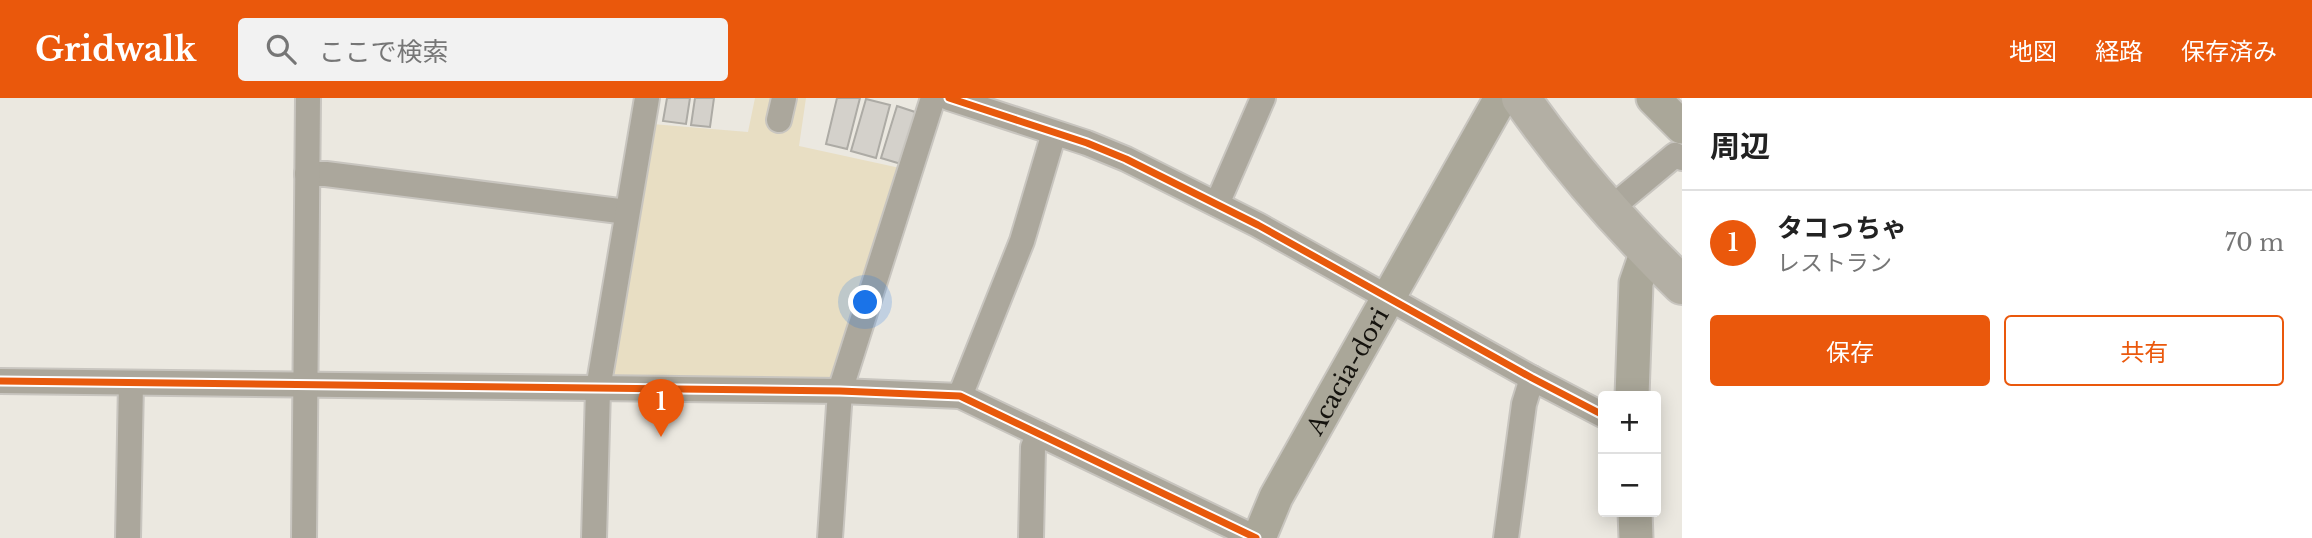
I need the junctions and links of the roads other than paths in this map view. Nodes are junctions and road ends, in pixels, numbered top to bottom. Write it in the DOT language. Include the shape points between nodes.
graph roads {
  1 [pos="307,98"];
  2 [pos="647,98"];
  3 [pos="933,98"];
  4 [pos="950,98"];
  5 [pos="1263,98"];
  6 [pos="1501,98"];
  7 [pos="1521,98"];
  8 [pos="1653,98"];
  9 [pos="1682,127"];
  10 [pos="1054,133"];
  11 [pos="1682,158"];
  12 [pos="307,174"];
  13 [pos="1217,204"];
  14 [pos="1611,209"];
  15 [pos="627,212"];
  16 [pos="1647,251"];
  17 [pos="1682,285"];
  18 [pos="1388,298"];
  19 [pos="1532,378"];
  20 [pos="0,381"];
  21 [pos="131,383"];
  22 [pos="305,385"];
  23 [pos="598,389"];
  24 [pos="840,391"];
  25 [pos="1632,391"];
  26 [pos="960,396"];
  27 [pos="1598,412"];
  28 [pos="1039,434"];
  29 [pos="1635,517"];
  30 [pos="128,538"];
  31 [pos="304,538"];
  32 [pos="594,538"];
  33 [pos="830,538"];
  34 [pos="1031,538"];
  35 [pos="1258,538"];
  36 [pos="1506,538"];
  37 [pos="1636,538"];
  1 -- 12 [label="street"];
  2 -- 15 [label="street"];
  3 -- 24 [label="street"];
  4 -- 10 [label="street"];
  5 -- 13 [label="street"];
  6 -- 18 [label="street, Acacia-dori"];
  7 -- 14 [label="highway" via="1552,142"];
  8 -- 9 [label="street"];
  10 -- 13 [label="street" via="1126,159"];
  10 -- 26 [label="street" via="1022,241"];
  11 -- 14 [label="street" via="1675,155"];
  12 -- 15 [label="street"];
  12 -- 22 [label="street"];
  13 -- 18 [label="street"];
  14 -- 16 [label="highway"];
  15 -- 23 [label="street"];
  16 -- 17 [label="highway"];
  16 -- 25 [label="street" via="1636,283"];
  18 -- 19 [label="street"];
  18 -- 35 [label="street, Acacia-dori"];
  19 -- 27 [label="street"];
  19 -- 36 [label="street" via="1524,404"];
  20 -- 21 [label="street"];
  21 -- 22 [label="street"];
  21 -- 30 [label="street"];
  22 -- 23 [label="street"];
  22 -- 31 [label="street"];
  23 -- 24 [label="street"];
  23 -- 32 [label="street"];
  24 -- 26 [label="street"];
  24 -- 33 [label="street"];
  26 -- 28 [label="street"];
  28 -- 34 [label="street" via="1033,447"];
  28 -- 35 [label="street"];
  29 -- 37 [label="street"];
}
